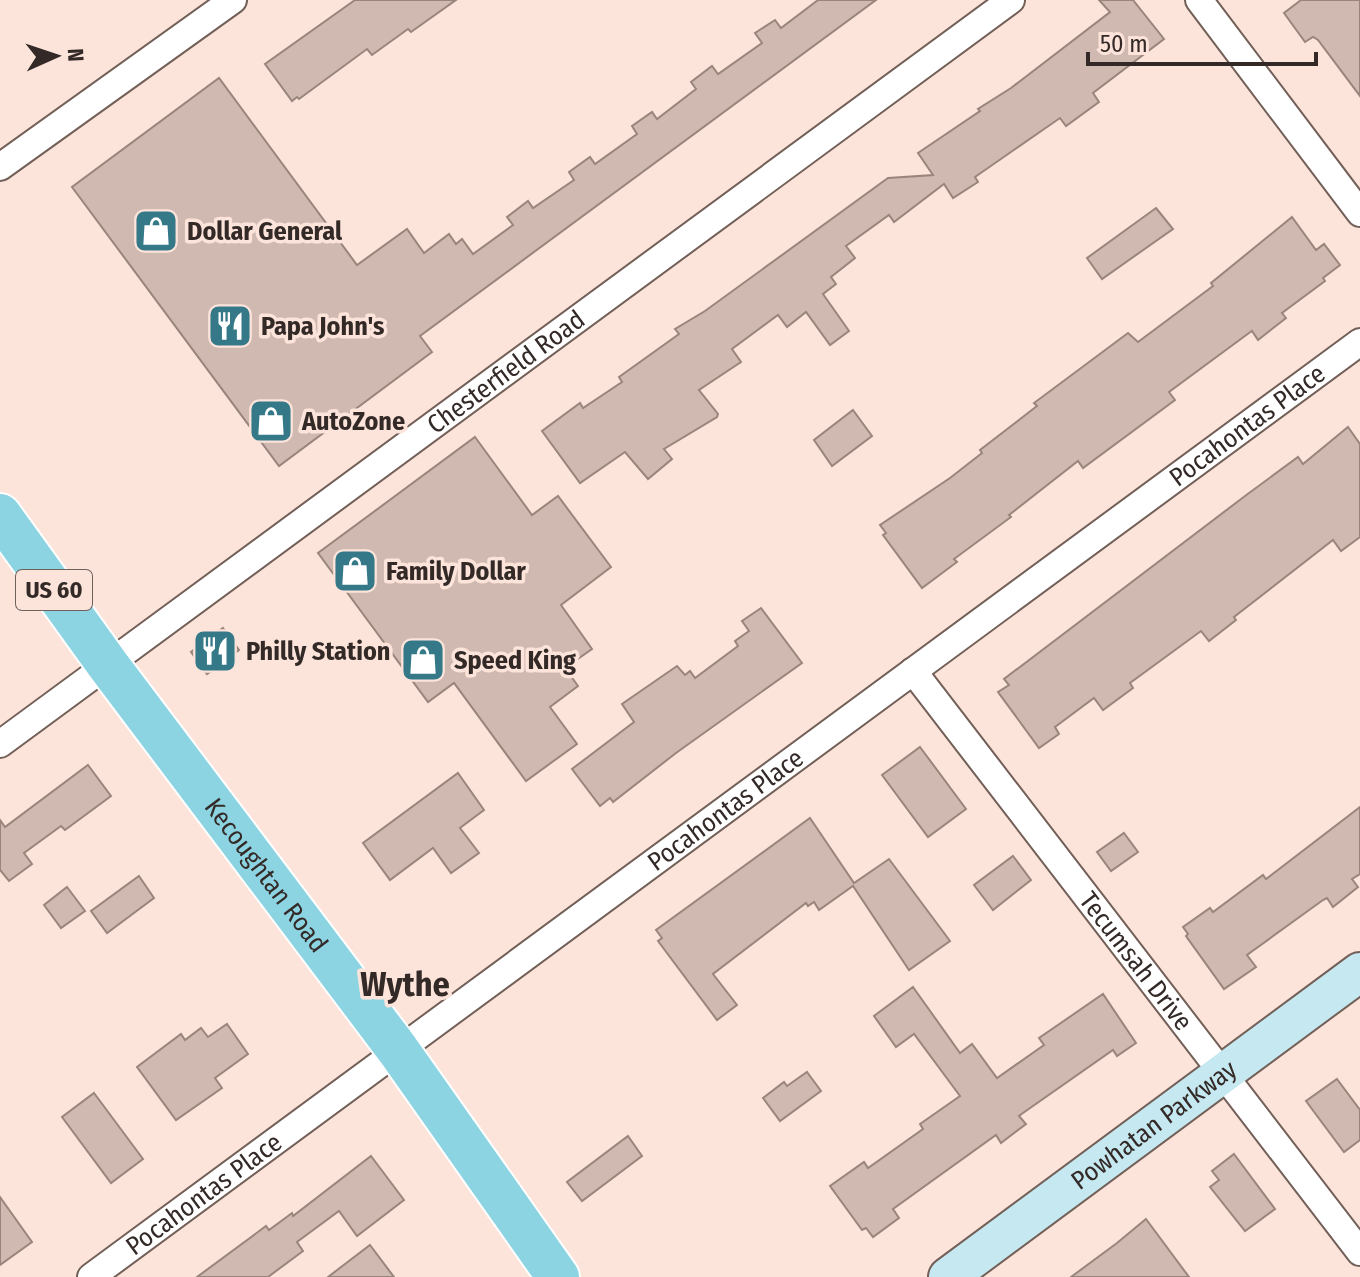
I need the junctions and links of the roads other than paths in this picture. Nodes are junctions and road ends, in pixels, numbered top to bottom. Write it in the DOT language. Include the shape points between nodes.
graph roads {
  1 [pos="233,0"];
  2 [pos="1011,0"];
  3 [pos="1199,0"];
  4 [pos="0,167"];
  5 [pos="1360,213"];
  6 [pos="1360,342"];
  7 [pos="0,515"];
  8 [pos="108,665"];
  9 [pos="913,671"];
  10 [pos="0,744"];
  11 [pos="1360,972"];
  12 [pos="398,1050"];
  13 [pos="1223,1074"];
  14 [pos="1360,1252"];
  15 [pos="91,1277"];
  16 [pos="558,1277"];
  17 [pos="948,1277"];
  1 -- 4 [label="street"];
  2 -- 8 [label="street, Chesterfield Road"];
  3 -- 5 [label="street"];
  6 -- 9 [label="street, Pocahontas Place"];
  7 -- 8 [label="main road, Kecoughtan Road / US 60"];
  8 -- 10 [label="street, Chesterfield Road"];
  8 -- 12 [label="main road, Kecoughtan Road / US 60"];
  9 -- 12 [label="street, Pocahontas Place"];
  9 -- 13 [label="street, Tecumsah Drive"];
  11 -- 13 [label="main road, Powhatan Parkway"];
  12 -- 15 [label="street, Pocahontas Place"];
  12 -- 16 [label="main road, Kecoughtan Road / US 60"];
  13 -- 14 [label="street, Tecumsah Drive"];
  13 -- 17 [label="main road, Powhatan Parkway"];
}
